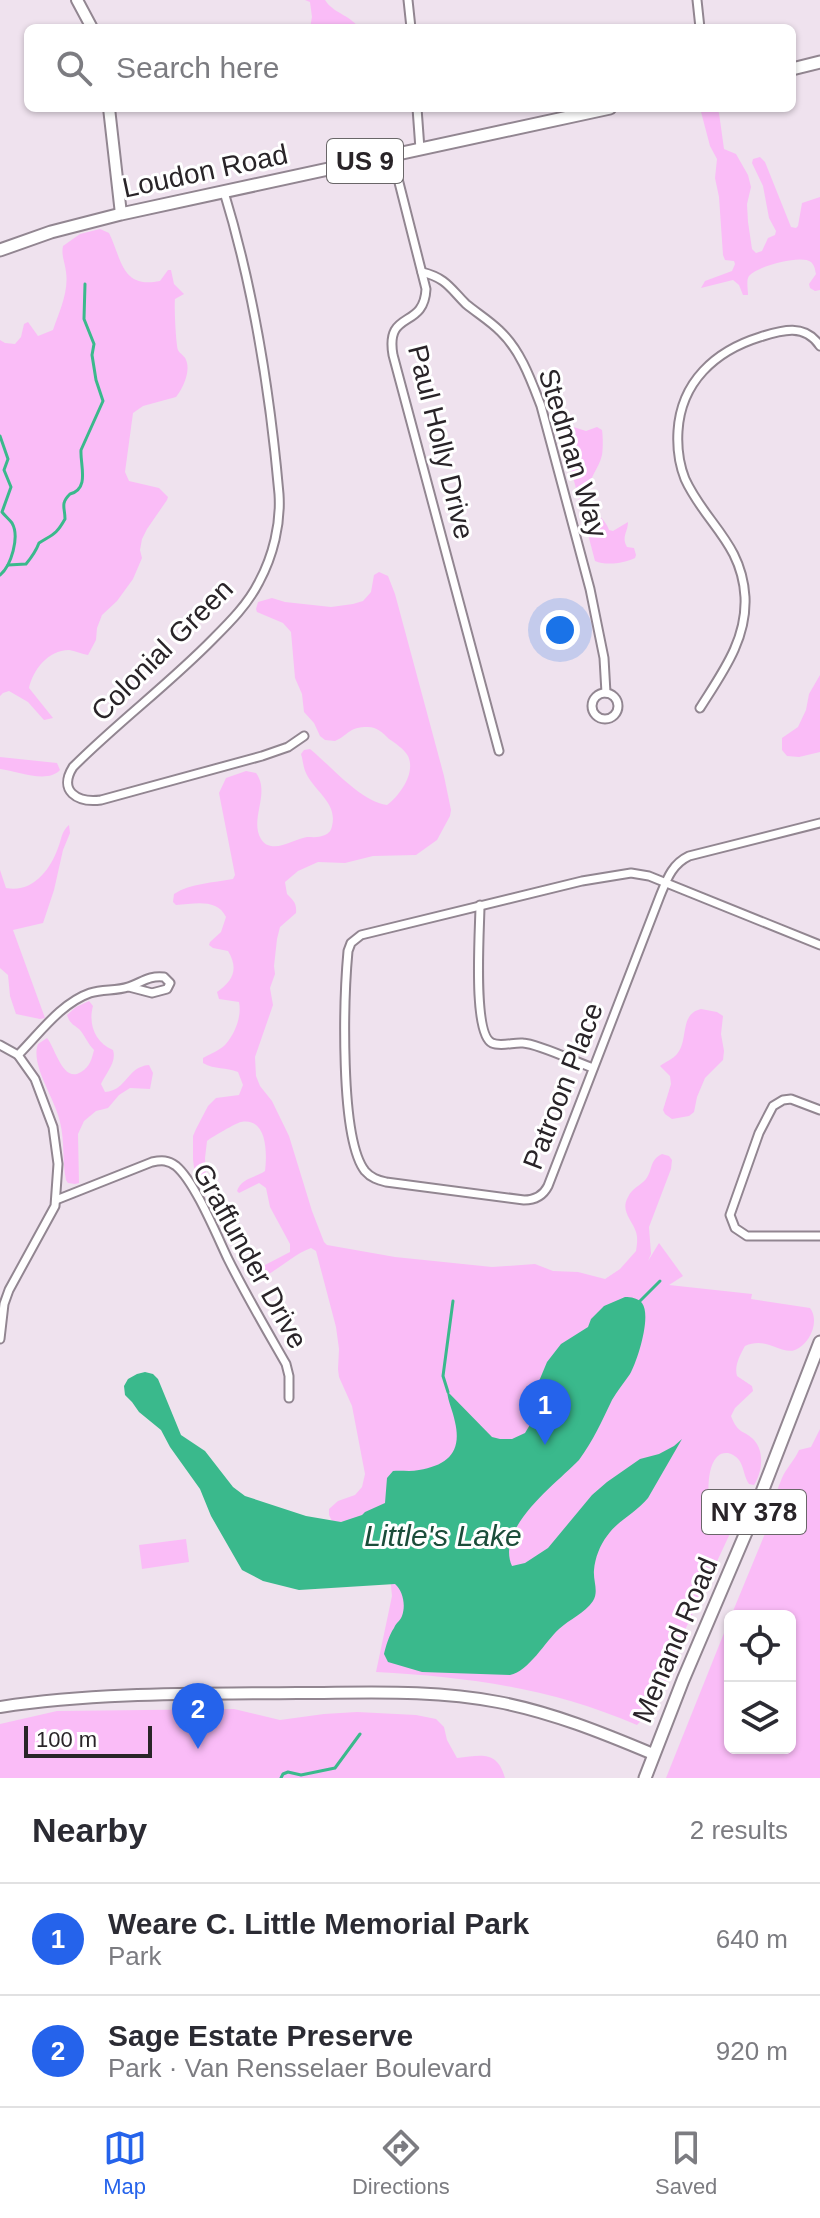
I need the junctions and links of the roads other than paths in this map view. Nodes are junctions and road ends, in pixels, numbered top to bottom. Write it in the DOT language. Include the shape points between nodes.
graph roads {
  1 [pos="77,0"];
  2 [pos="408,0"];
  3 [pos="697,0"];
  4 [pos="90,24"];
  5 [pos="411,24"];
  6 [pos="700,24"];
  7 [pos="820,62"];
  8 [pos="796,68"];
  9 [pos="109,112"];
  10 [pos="417,112"];
  11 [pos="591,112"];
  12 [pos="420,149"];
  13 [pos="392,155"];
  14 [pos="224,192"];
  15 [pos="121,214"];
  16 [pos="0,250"];
  17 [pos="422,272"];
  18 [pos="820,346"];
  19 [pos="606,693"];
  20 [pos="700,708"];
  21 [pos="304,736"];
  22 [pos="499,751"];
  23 [pos="820,823"];
  24 [pos="665,883"];
  25 [pos="480,905"];
  26 [pos="820,945"];
  27 [pos="129,987"];
  28 [pos="0,1045"];
  29 [pos="18,1055"];
  30 [pos="593,1068"];
  31 [pos="820,1110"];
  32 [pos="56,1200"];
  33 [pos="820,1236"];
  34 [pos="2,1302"];
  35 [pos="0,1339"];
  36 [pos="819,1350"];
  37 [pos="289,1398"];
  38 [pos="0,1707"];
  39 [pos="653,1754"];
  40 [pos="645,1778"];
  1 -- 4 [label="main road"];
  2 -- 5 [label="street"];
  3 -- 6 [label="street"];
  7 -- 8 [label="main road"];
  9 -- 15 [label="main road"];
  10 -- 12 [label="street"];
  11 -- 12 [label="main road, Loudon Road / US 9"];
  12 -- 13 [label="main road, Loudon Road / US 9"];
  13 -- 14 [label="main road, Loudon Road / US 9"];
  13 -- 17 [label="street, Paul Holly Drive"];
  14 -- 15 [label="main road, Loudon Road / US 9"];
  14 -- 21 [label="street, Colonial Green" via="262,357 279,494 274,543 259,582 240,610 73,767 68,784 78,799 101,800 262,756"];
  15 -- 16 [label="main road, Loudon Road / US 9"];
  17 -- 19 [label="street, Stedman Way" via="444,280 499,330 530,378 590,589"];
  17 -- 22 [label="street, Paul Holly Drive" via="424,304 397,327 392,348"];
  18 -- 20 [label="street" via="806,332 790,329 733,347 703,370 682,406 677,441 683,473 731,546 745,596 739,640"];
  23 -- 24 [label="street, Patroon Place" via="689,856 678,862"];
  24 -- 25 [label="street, Patroon Place" via="626,873"];
  24 -- 26 [label="street"];
  24 -- 30 [label="street, Patroon Place"];
  25 -- 30 [label="street" via="479,1008 486,1037 498,1044 526,1043"];
  25 -- 30 [label="street, Patroon Place" via="365,933 349,947 346,1088 363,1167 386,1182 535,1199 548,1186"];
  27 -- 27 [label="street" via="156,993 170,985 156,976"];
  27 -- 29 [label="street" via="81,997"];
  28 -- 29 [label="street"];
  29 -- 32 [label="street" via="35,1079 53,1127"];
  31 -- 33 [label="street" via="791,1099 773,1106 730,1212 733,1226 747,1236"];
  32 -- 34 [label="street"];
  32 -- 37 [label="street, Graffunder Drive" via="152,1162 174,1165 199,1200 286,1364"];
  34 -- 35 [label="street"];
  36 -- 39 [label="main road, Menand Road / NY 378"];
  38 -- 39 [label="main road" via="143,1695 456,1696 501,1702 573,1723"];
  39 -- 40 [label="main road, Menand Road / NY 378"];
}
